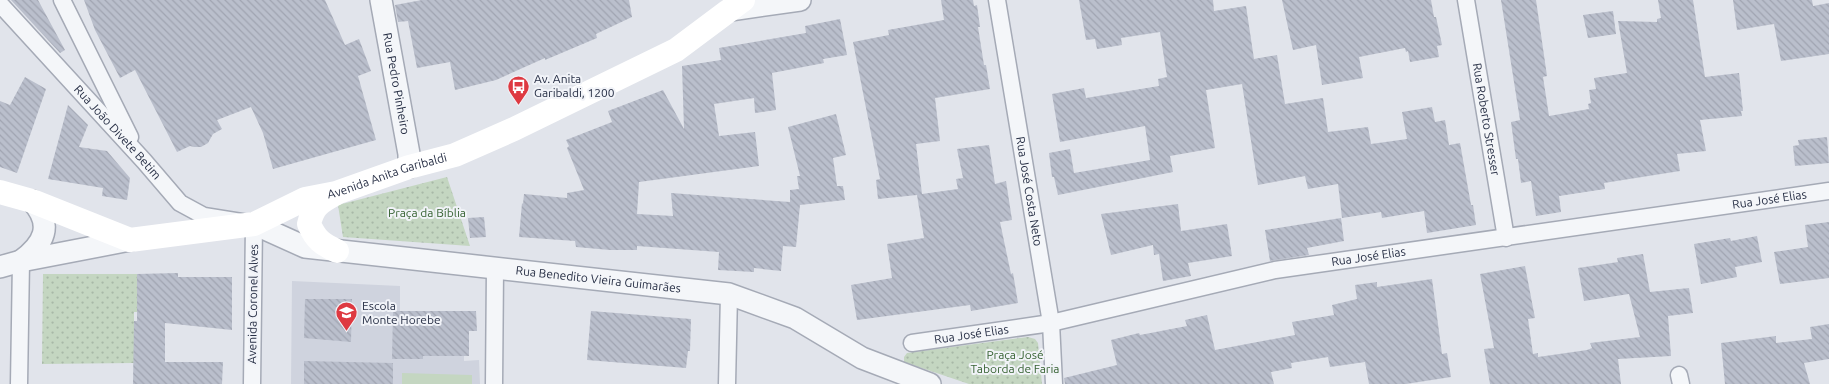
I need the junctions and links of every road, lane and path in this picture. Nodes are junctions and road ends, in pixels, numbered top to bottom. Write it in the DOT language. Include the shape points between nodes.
graph roads {
  1 [pos="62,0"];
  2 [pos="381,0"];
  3 [pos="800,0"];
  4 [pos="997,0"];
  5 [pos="1466,0"];
  6 [pos="0,4"];
  7 [pos="737,5"];
  8 [pos="144,160"];
  9 [pos="410,167"];
  10 [pos="1829,191"];
  11 [pos="0,192"];
  12 [pos="336,193"];
  13 [pos="32,201"];
  14 [pos="254,224"];
  15 [pos="1506,238"];
  16 [pos="130,240"];
  17 [pos="337,251"];
  18 [pos="21,261"];
  19 [pos="0,267"];
  20 [pos="495,269"];
  21 [pos="729,294"];
  22 [pos="1051,323"];
  23 [pos="912,343"];
  24 [pos="18,384"];
  25 [pos="252,384"];
  26 [pos="494,384"];
  27 [pos="726,384"];
  28 [pos="930,384"];
  29 [pos="1054,384"];
  1 -- 8 [label="street"];
  2 -- 9 [label="street, Rua Pedro Pinheiro"];
  3 -- 7 [label="street"];
  4 -- 22 [label="street, Rua José Costa Neto"];
  5 -- 15 [label="street, Rua Roberto Stresser"];
  6 -- 8 [label="street, Rua João Divete Betim"];
  7 -- 9 [label="main road, Avenida Anita Garibaldi" via="676,50 590,94 455,155"];
  8 -- 14 [label="street, Rua João Divete Betim" via="180,203 204,216"];
  9 -- 12 [label="main road, Avenida Anita Garibaldi"];
  10 -- 15 [label="street, Rua José Elias"];
  11 -- 13 [label="main road"];
  12 -- 14 [label="main road, Avenida Anita Garibaldi" via="305,199"];
  12 -- 17 [label="main road" via="312,212 309,224 324,245"];
  13 -- 16 [label="main road"];
  13 -- 18 [label="street" via="44,220 44,232 41,242"];
  14 -- 16 [label="main road, Avenida Anita Garibaldi"];
  14 -- 17 [label="street, Rua Benedito Vieira Guimarães" via="305,247"];
  14 -- 25 [label="street, Avenida Coronel Alves"];
  15 -- 22 [label="street, Rua José Elias" via="1275,270"];
  16 -- 18 [label="street, Avenida Anita Garibaldi"];
  17 -- 20 [label="street, Rua Benedito Vieira Guimarães"];
  18 -- 19 [label="street, Avenida Anita Garibaldi"];
  18 -- 24 [label="street"];
  20 -- 21 [label="street, Rua Benedito Vieira Guimarães"];
  20 -- 26 [label="street"];
  21 -- 27 [label="street"];
  21 -- 28 [label="street, Rua Benedito Vieira Guimarães" via="795,318 862,358"];
  22 -- 23 [label="street, Rua José Elias"];
  22 -- 29 [label="street, Rua José Costa Neto"];
}
